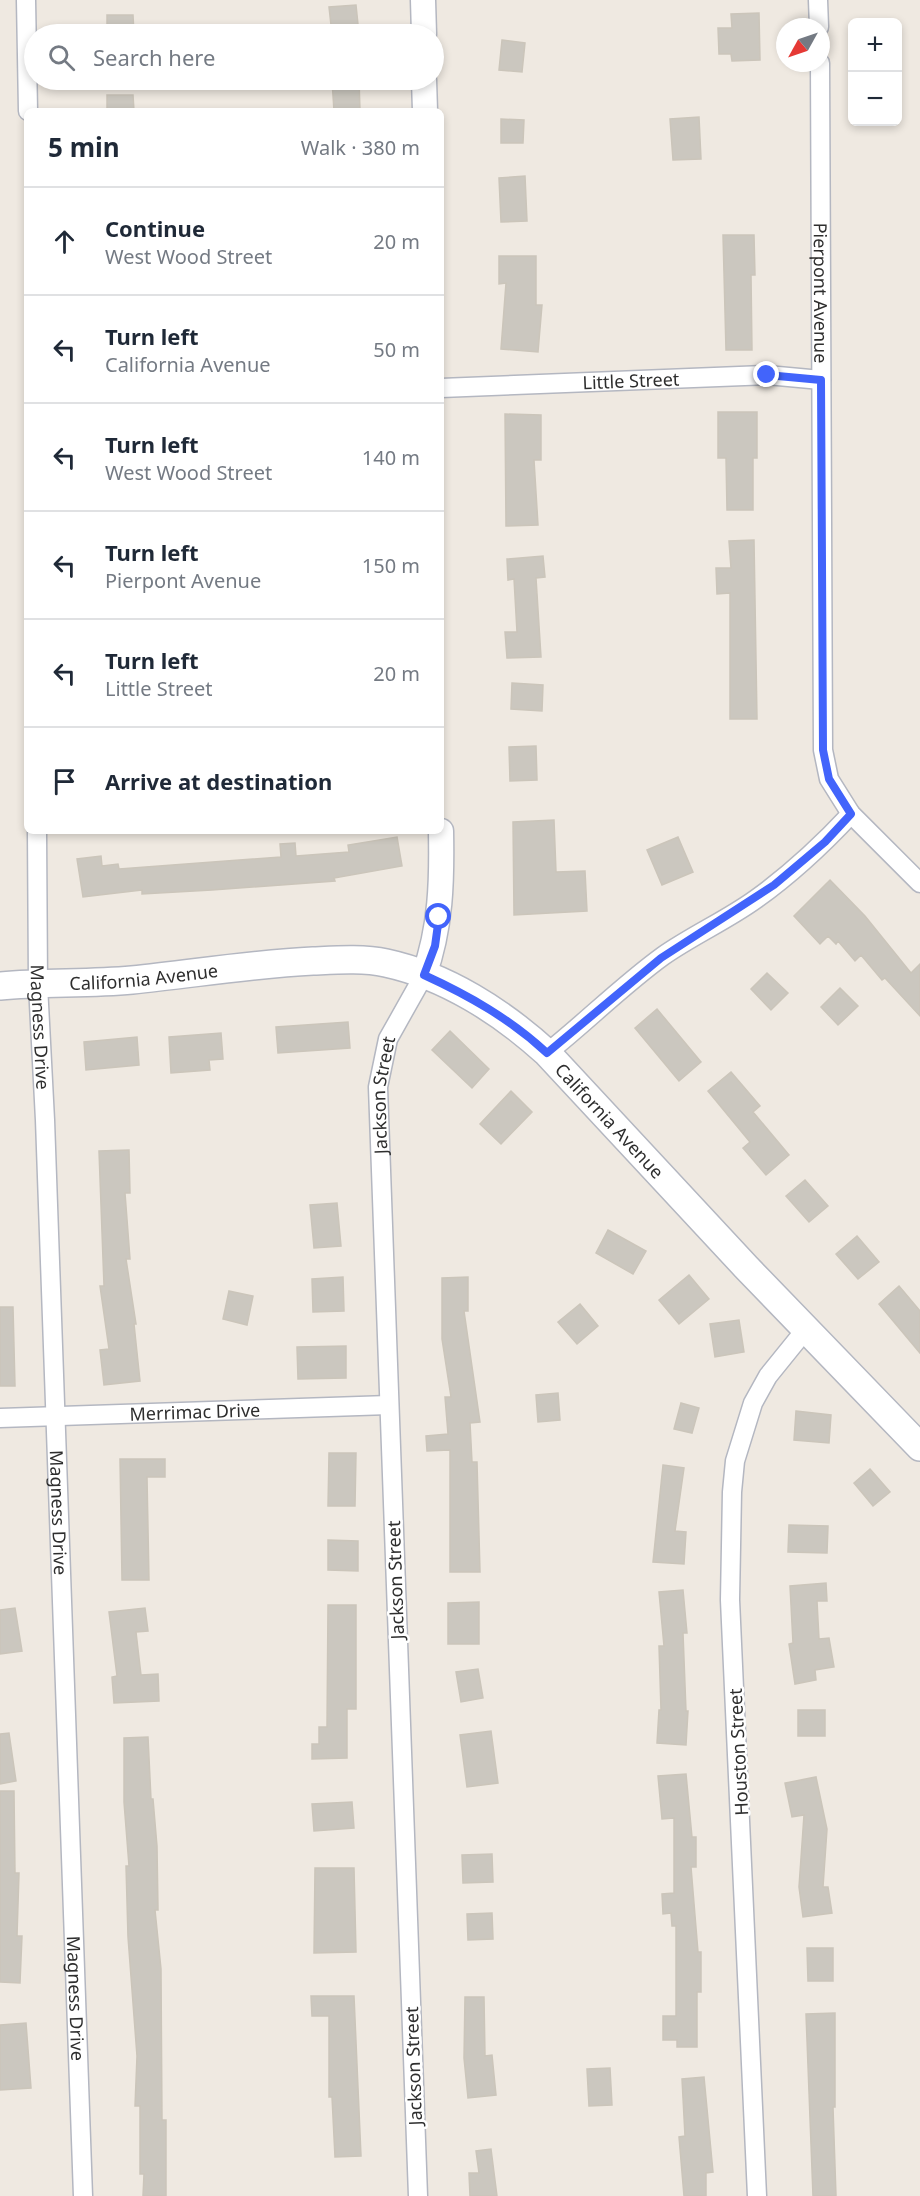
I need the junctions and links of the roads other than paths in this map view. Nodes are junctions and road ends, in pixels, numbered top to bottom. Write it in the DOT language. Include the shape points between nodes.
graph roads {
  1 [pos="27,0"];
  2 [pos="423,0"];
  3 [pos="818,0"];
  4 [pos="819,18"];
  5 [pos="27,24"];
  6 [pos="424,24"];
  7 [pos="820,72"];
  8 [pos="28,90"];
  9 [pos="424,90"];
  10 [pos="28,108"];
  11 [pos="425,108"];
  12 [pos="821,380"];
  13 [pos="444,388"];
  14 [pos="851,814"];
  15 [pos="37,834"];
  16 [pos="441,834"];
  17 [pos="920,883"];
  18 [pos="424,975"];
  19 [pos="0,986"];
  20 [pos="38,986"];
  21 [pos="547,1053"];
  22 [pos="806,1329"];
  23 [pos="389,1405"];
  24 [pos="56,1416"];
  25 [pos="0,1418"];
  26 [pos="920,1447"];
  27 [pos="83,2196"];
  28 [pos="418,2196"];
  29 [pos="757,2196"];
  1 -- 5 [label="street"];
  2 -- 6 [label="street"];
  3 -- 4 [label="street"];
  7 -- 12 [label="street, Pierpont Avenue"];
  8 -- 10 [label="street"];
  9 -- 11 [label="street"];
  12 -- 13 [label="street, Little Street" via="767,375"];
  12 -- 14 [label="street, Pierpont Avenue" via="823,750 829,779"];
  14 -- 17 [label="street, Pierpont Avenue"];
  14 -- 21 [label="street" via="774,885 661,958"];
  15 -- 20 [label="street, Magness Drive"];
  16 -- 18 [label="street" via="442,893 435,946"];
  18 -- 20 [label="main road, California Avenue" via="385,963 338,960"];
  18 -- 21 [label="main road, California Avenue" via="493,1010"];
  18 -- 23 [label="street, Jackson Street" via="391,1031 378,1087"];
  19 -- 20 [label="main road, California Avenue"];
  20 -- 24 [label="street, Magness Drive"];
  21 -- 22 [label="main road, California Avenue"];
  22 -- 26 [label="main road, California Avenue"];
  22 -- 29 [label="street, Houston Street" via="774,1368 753,1403 735,1461 732,1492 730,1599"];
  23 -- 24 [label="street, Merrimac Drive"];
  23 -- 28 [label="street, Jackson Street"];
  24 -- 25 [label="street, Merrimac Drive"];
  24 -- 27 [label="street, Magness Drive"];
}
